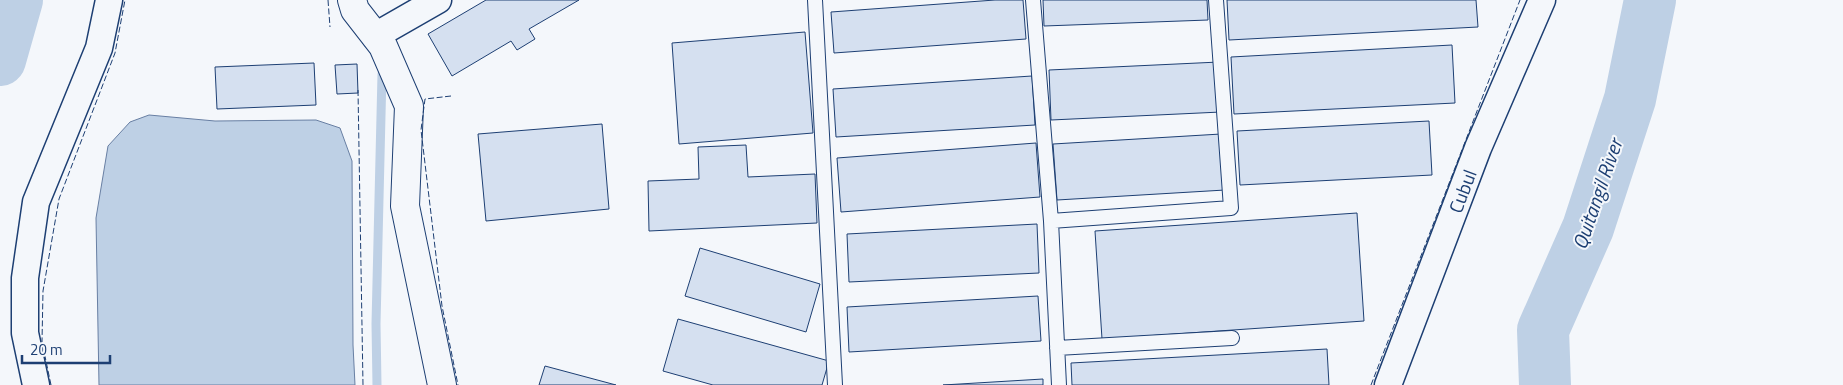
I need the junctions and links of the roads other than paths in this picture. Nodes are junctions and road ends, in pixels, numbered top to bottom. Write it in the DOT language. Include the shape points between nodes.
graph roads {
  1 [pos="109,0"];
  2 [pos="352,0"];
  3 [pos="438,0"];
  4 [pos="815,0"];
  5 [pos="1033,0"];
  6 [pos="1216,0"];
  7 [pos="1542,0"];
  8 [pos="375,36"];
  9 [pos="1051,221"];
  10 [pos="1232,338"];
  11 [pos="1057,348"];
  12 [pos="36,385"];
  13 [pos="442,385"];
  14 [pos="836,385"];
  15 [pos="1059,385"];
  16 [pos="1388,385"];
  1 -- 12 [label="street" via="99,48 36,202 26,278 25,333"];
  2 -- 8 [label="street" via="355,10"];
  3 -- 8 [label="street"];
  4 -- 14 [label="lane"];
  5 -- 9 [label="lane"];
  6 -- 9 [label="lane" via="1230,208"];
  7 -- 16 [label="street, Cubul" via="1478,148"];
  8 -- 13 [label="street" via="383,46 409,106 405,206"];
  9 -- 11 [label="lane"];
  10 -- 11 [label="lane"];
  11 -- 15 [label="lane"];
}
